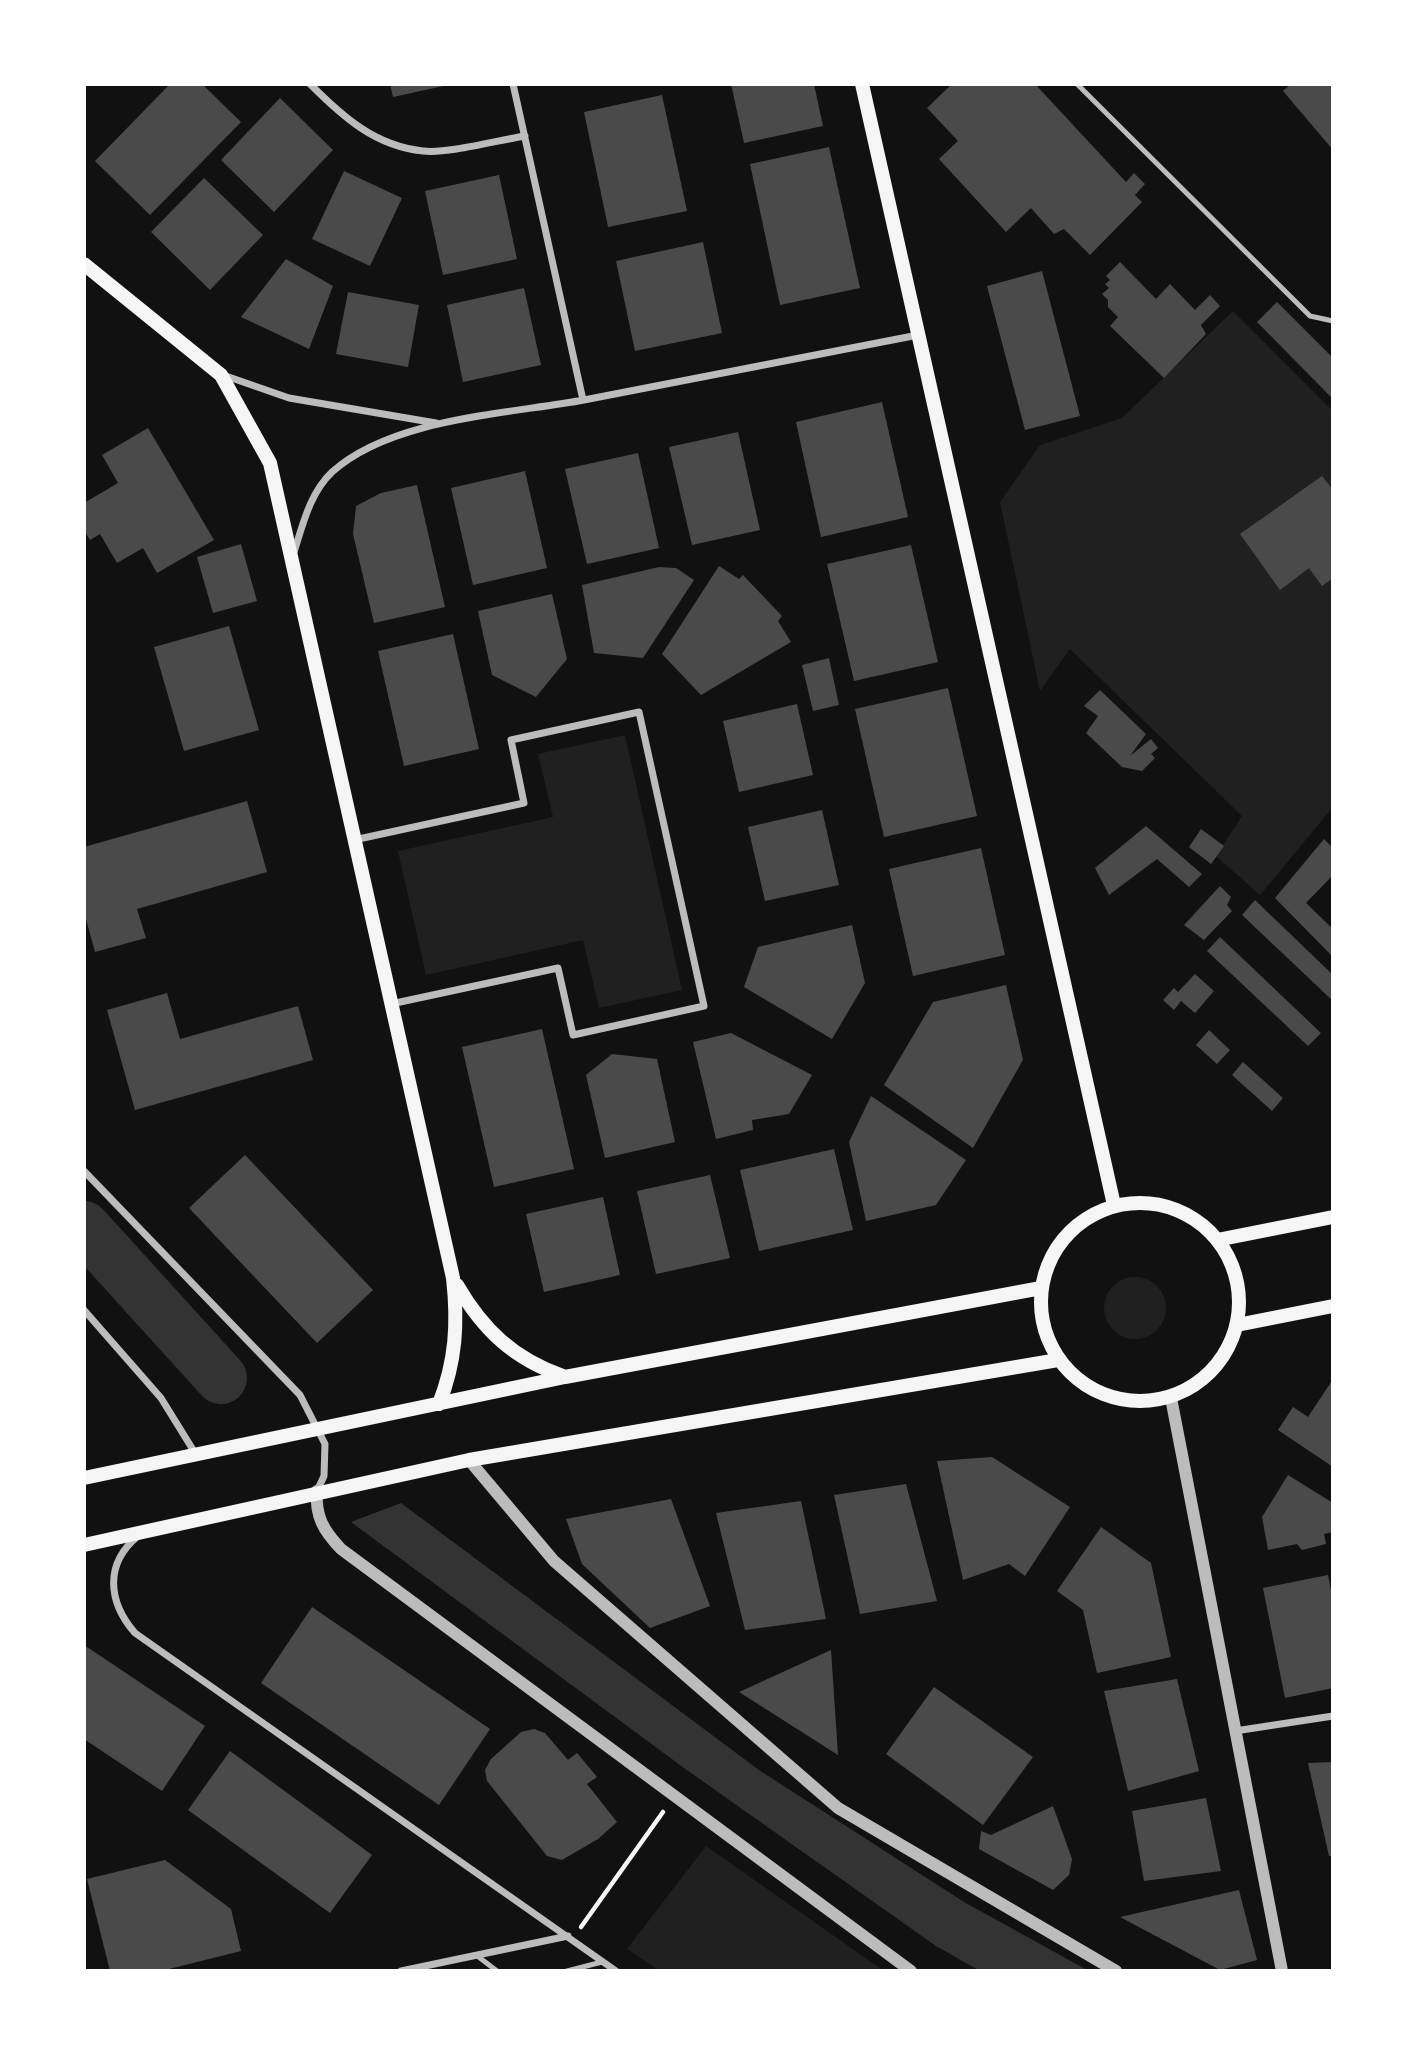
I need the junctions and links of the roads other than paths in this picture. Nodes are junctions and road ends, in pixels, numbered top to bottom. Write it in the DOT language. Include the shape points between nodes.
graph roads {
  1 [pos="310,84"];
  2 [pos="513,84"];
  3 [pos="862,84"];
  4 [pos="1077,84"];
  5 [pos="525,135"];
  6 [pos="84,264"];
  7 [pos="1333,321"];
  8 [pos="918,334"];
  9 [pos="221,375"];
  10 [pos="583,400"];
  11 [pos="437,424"];
  12 [pos="292,559"];
  13 [pos="354,840"];
  14 [pos="390,1004"];
  15 [pos="84,1171"];
  16 [pos="1114,1205"];
  17 [pos="1333,1217"];
  18 [pos="1217,1240"];
  19 [pos="453,1278"];
  20 [pos="1041,1288"];
  21 [pos="84,1310"];
  22 [pos="1329,1310"];
  23 [pos="1237,1325"];
  24 [pos="1058,1360"];
  25 [pos="565,1377"];
  26 [pos="1171,1398"];
  27 [pos="439,1404"];
  28 [pos="319,1429"];
  29 [pos="195,1453"];
  30 [pos="469,1460"];
  31 [pos="84,1478"];
  32 [pos="317,1491"];
  33 [pos="144,1532"];
  34 [pos="84,1545"];
  35 [pos="1333,1716"];
  36 [pos="1235,1731"];
  37 [pos="570,1938"];
  38 [pos="476,1955"];
  39 [pos="603,1962"];
  40 [pos="401,1971"];
  41 [pos="496,1971"];
  42 [pos="566,1971"];
  43 [pos="616,1971"];
  44 [pos="911,1971"];
  45 [pos="1116,1971"];
  46 [pos="1282,1971"];
  1 -- 5 [label="street" via="346,120 387,143 426,152"];
  2 -- 5 [label="street"];
  3 -- 8 [label="main road"];
  4 -- 7 [label="lane" via="1310,316"];
  5 -- 10 [label="street"];
  6 -- 9 [label="main road"];
  8 -- 10 [label="street"];
  8 -- 16 [label="main road"];
  9 -- 11 [label="street" via="289,397"];
  9 -- 12 [label="main road" via="270,463"];
  10 -- 11 [label="street"];
  11 -- 12 [label="street" via="375,445 332,472 308,505"];
  12 -- 13 [label="main road"];
  13 -- 14 [label="main road"];
  13 -- 14 [label="street" via="524,803 511,740 639,712 704,1006 573,1035 558,968"];
  14 -- 19 [label="main road"];
  15 -- 28 [label="street" via="274,1365 300,1395"];
  16 -- 18 [label="main road" via="1142,1202 1171,1207 1196,1220"];
  16 -- 20 [label="main road" via="1087,1217 1065,1236 1049,1260"];
  17 -- 18 [label="main road"];
  18 -- 23 [label="main road" via="1232,1266 1239,1295"];
  19 -- 25 [label="main road" via="471,1310 502,1344 521,1358"];
  19 -- 27 [label="main road" via="457,1338"];
  20 -- 24 [label="main road" via="1046,1338"];
  20 -- 25 [label="main road"];
  21 -- 29 [label="street" via="161,1398"];
  22 -- 23 [label="main road"];
  23 -- 26 [label="main road" via="1224,1356 1201,1382"];
  24 -- 26 [label="main road" via="1080,1382 1108,1397 1139,1402"];
  24 -- 30 [label="main road"];
  25 -- 27 [label="main road"];
  26 -- 36 [label="street"];
  27 -- 28 [label="main road"];
  28 -- 29 [label="main road"];
  28 -- 32 [label="street" via="327,1460"];
  29 -- 31 [label="main road"];
  30 -- 32 [label="main road"];
  30 -- 45 [label="street" via="554,1561 838,1808"];
  32 -- 33 [label="main road"];
  32 -- 44 [label="street" via="320,1523 341,1549"];
  33 -- 34 [label="main road"];
  33 -- 37 [label="street" via="120,1558 114,1574 119,1615 135,1633"];
  35 -- 36 [label="street"];
  36 -- 46 [label="street"];
  37 -- 38 [label="street"];
  37 -- 39 [label="street"];
  38 -- 40 [label="street"];
  38 -- 41 [label="lane"];
  39 -- 42 [label="lane"];
  39 -- 43 [label="street"];
}
